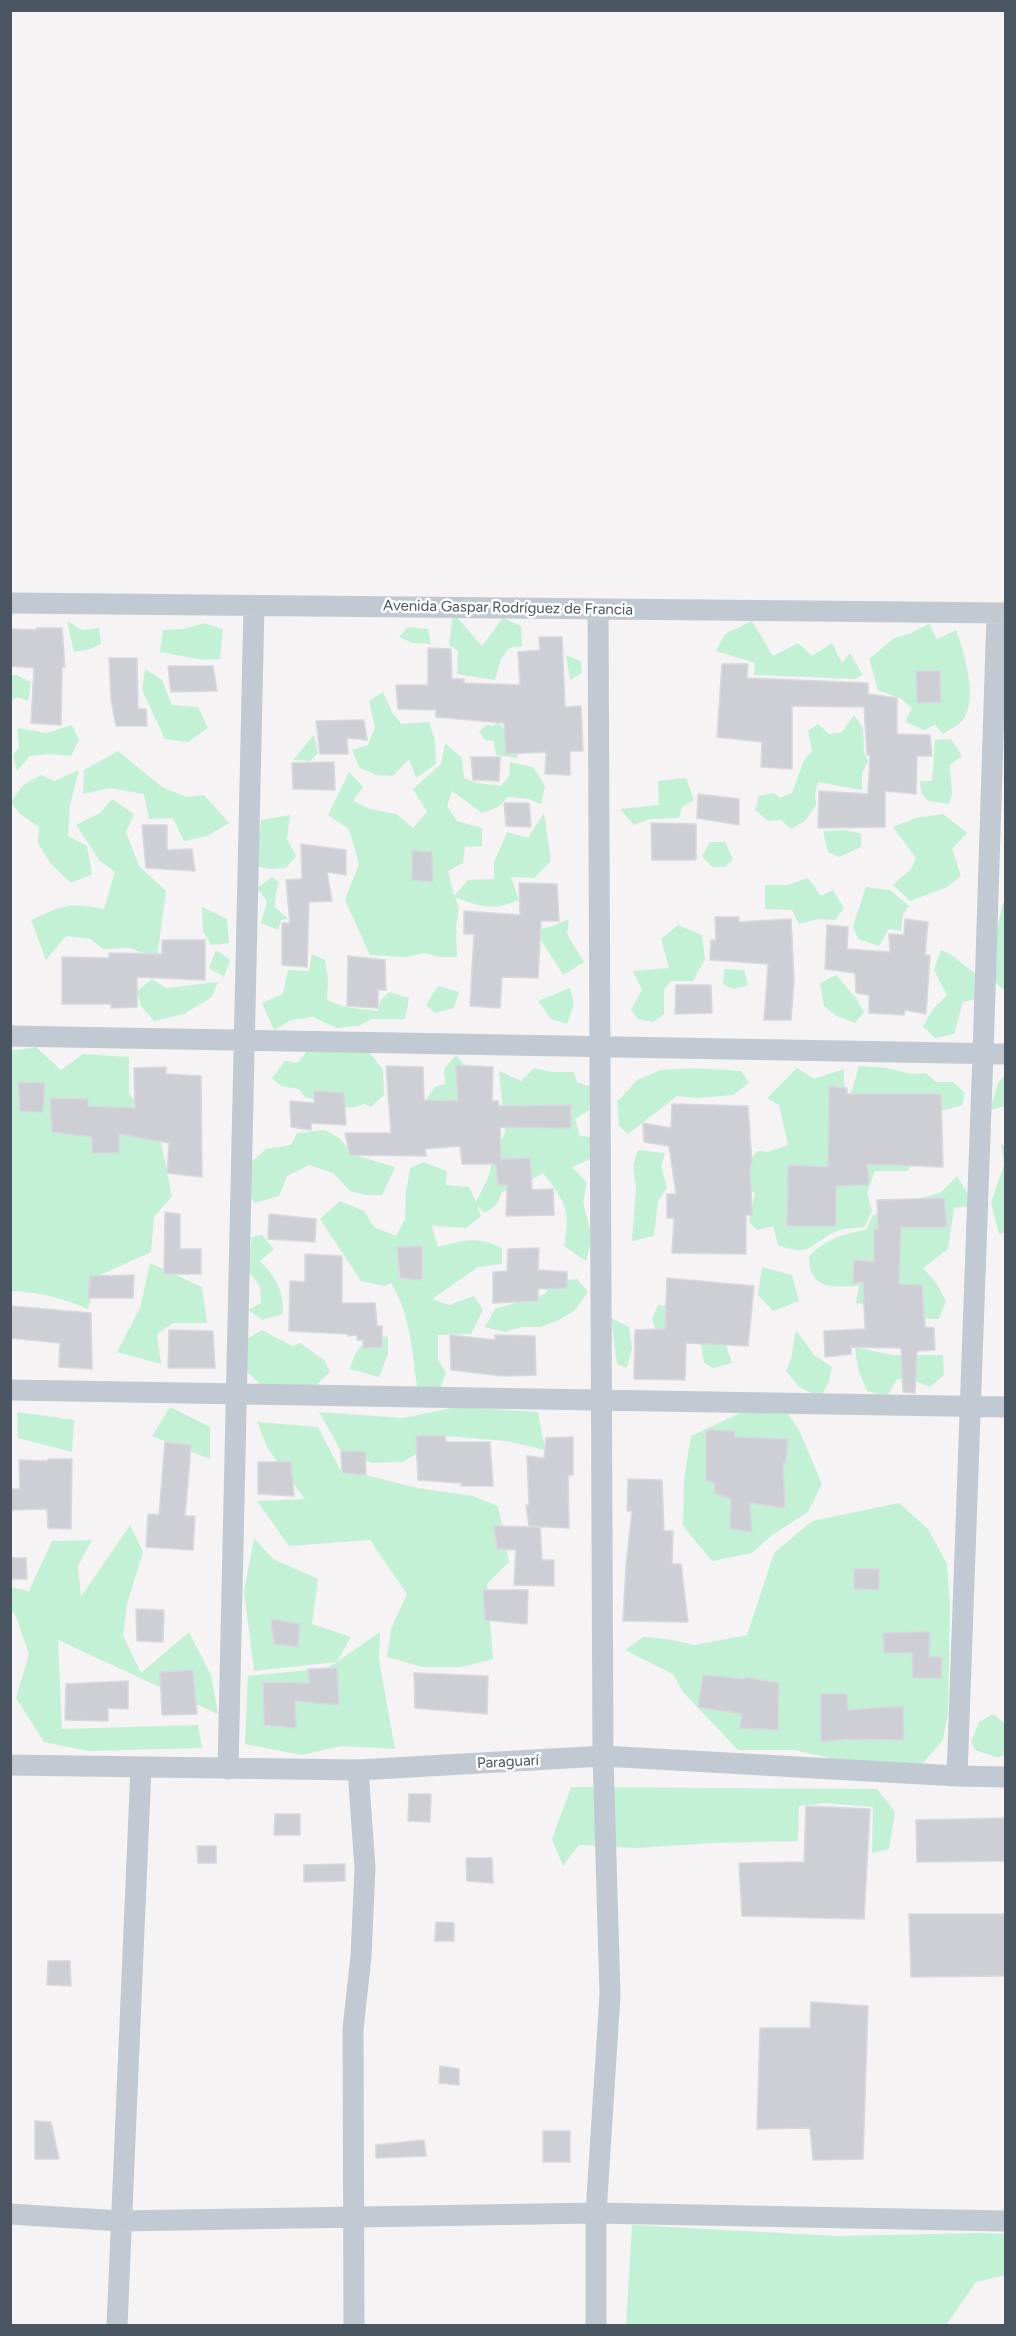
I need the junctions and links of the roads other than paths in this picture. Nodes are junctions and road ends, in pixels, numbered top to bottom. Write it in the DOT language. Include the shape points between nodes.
graph roads {
  1 [pos="10,603"];
  2 [pos="254,606"];
  3 [pos="598,609"];
  4 [pos="1001,613"];
  5 [pos="10,1035"];
  6 [pos="246,1040"];
  7 [pos="601,1046"];
  8 [pos="983,1053"];
  9 [pos="1005,1054"];
  10 [pos="10,1390"];
  11 [pos="237,1395"];
  12 [pos="602,1400"];
  13 [pos="970,1406"];
  14 [pos="1005,1407"];
  15 [pos="603,1756"];
  16 [pos="10,1765"];
  17 [pos="141,1767"];
  18 [pos="228,1769"];
  19 [pos="358,1770"];
  20 [pos="957,1776"];
  21 [pos="1005,1777"];
  22 [pos="596,2213"];
  23 [pos="10,2214"];
  24 [pos="355,2216"];
  25 [pos="120,2221"];
  26 [pos="1005,2221"];
  27 [pos="117,2325"];
  28 [pos="354,2325"];
  29 [pos="596,2325"];
  1 -- 2 [label="street, Avenida Gaspar Rodríguez de Francia"];
  2 -- 3 [label="street, Avenida Gaspar Rodríguez de Francia"];
  2 -- 6 [label="street"];
  3 -- 4 [label="street, Avenida Gaspar Rodríguez de Francia"];
  3 -- 7 [label="street"];
  4 -- 8 [label="street"];
  5 -- 6 [label="street"];
  6 -- 7 [label="street"];
  6 -- 11 [label="street"];
  7 -- 8 [label="street"];
  7 -- 12 [label="street"];
  8 -- 9 [label="street"];
  8 -- 13 [label="street"];
  10 -- 11 [label="street"];
  11 -- 12 [label="street"];
  11 -- 18 [label="street"];
  12 -- 13 [label="street"];
  12 -- 15 [label="street"];
  13 -- 14 [label="street"];
  13 -- 20 [label="street"];
  15 -- 19 [label="street, Paraguarí"];
  15 -- 20 [label="street, Paraguarí"];
  15 -- 22 [label="street" via="610,1995"];
  16 -- 17 [label="street, Paraguarí"];
  17 -- 18 [label="street, Paraguarí"];
  17 -- 25 [label="street"];
  18 -- 19 [label="street, Paraguarí"];
  19 -- 24 [label="street" via="365,1868 353,2029"];
  20 -- 21 [label="street, Paraguarí"];
  22 -- 24 [label="street"];
  22 -- 26 [label="street"];
  22 -- 29 [label="street"];
  23 -- 25 [label="street"];
  24 -- 25 [label="street"];
  24 -- 28 [label="street"];
  25 -- 27 [label="street"];
}
